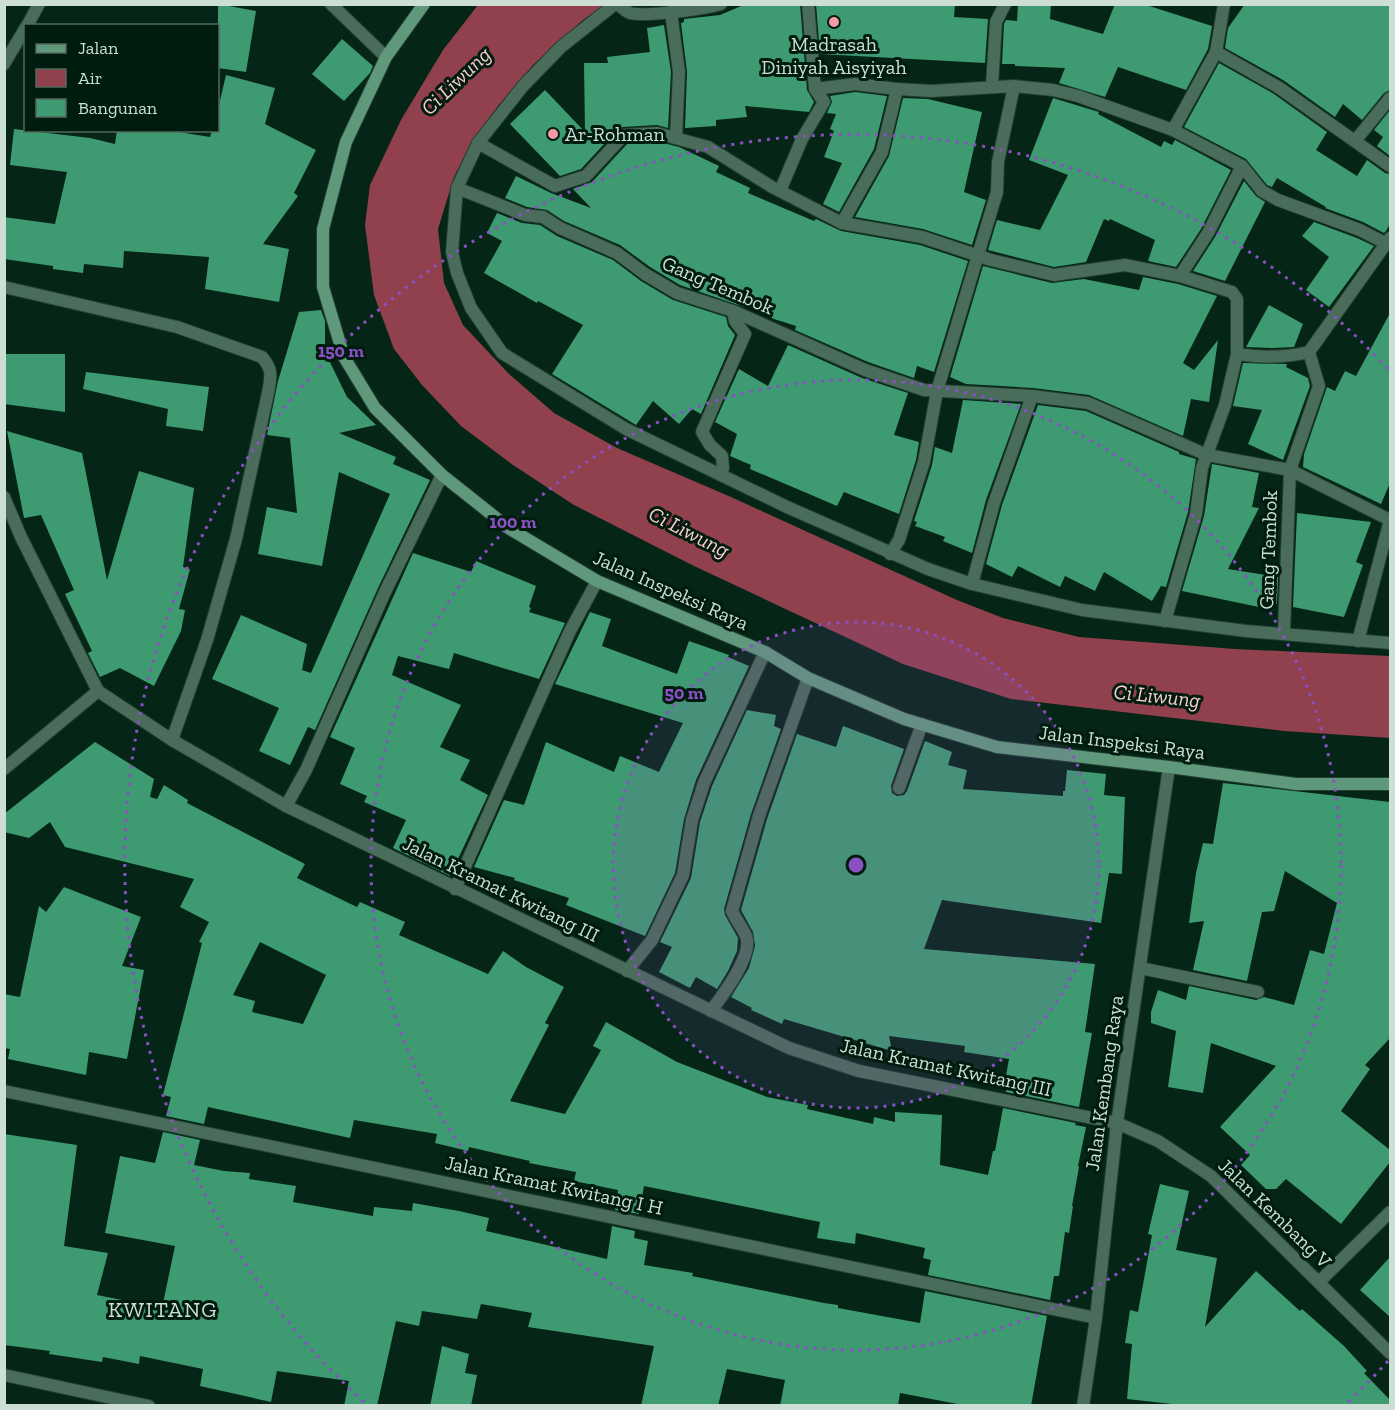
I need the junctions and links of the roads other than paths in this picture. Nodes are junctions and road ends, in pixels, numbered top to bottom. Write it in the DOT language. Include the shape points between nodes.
graph roads {
  1 [pos="39,4"];
  2 [pos="331,4"];
  3 [pos="424,4"];
  4 [pos="616,4"];
  5 [pos="721,4"];
  6 [pos="808,4"];
  7 [pos="1005,4"];
  8 [pos="1224,4"];
  9 [pos="671,12"];
  10 [pos="27,24"];
  11 [pos="24,29"];
  12 [pos="1216,52"];
  13 [pos="386,57"];
  14 [pos="4,64"];
  15 [pos="992,86"];
  16 [pos="1014,86"];
  17 [pos="815,89"];
  18 [pos="897,89"];
  19 [pos="1390,98"];
  20 [pos="1173,130"];
  21 [pos="676,138"];
  22 [pos="1355,141"];
  23 [pos="478,143"];
  24 [pos="1242,166"];
  25 [pos="1390,166"];
  26 [pos="458,188"];
  27 [pos="780,191"];
  28 [pos="842,223"];
  29 [pos="1388,240"];
  30 [pos="979,255"];
  31 [pos="1180,276"];
  32 [pos="4,287"];
  33 [pos="733,311"];
  34 [pos="1309,352"];
  35 [pos="1237,354"];
  36 [pos="937,391"];
  37 [pos="1032,396"];
  38 [pos="1207,455"];
  39 [pos="1290,470"];
  40 [pos="442,475"];
  41 [pos="721,475"];
  42 [pos="4,497"];
  43 [pos="1390,520"];
  44 [pos="890,554"];
  45 [pos="597,581"];
  46 [pos="972,584"];
  47 [pos="1165,621"];
  48 [pos="1284,632"];
  49 [pos="1358,641"];
  50 [pos="1390,643"];
  51 [pos="765,652"];
  52 [pos="808,678"];
  53 [pos="98,691"];
  54 [pos="922,724"];
  55 [pos="172,740"];
  56 [pos="1169,766"];
  57 [pos="4,769"];
  58 [pos="1390,784"];
  59 [pos="899,788"];
  60 [pos="286,806"];
  61 [pos="455,889"];
  62 [pos="1140,968"];
  63 [pos="627,971"];
  64 [pos="1258,992"];
  65 [pos="711,1011"];
  66 [pos="4,1090"];
  67 [pos="1117,1123"];
  68 [pos="1390,1212"];
  69 [pos="1319,1282"];
  70 [pos="1096,1318"];
  71 [pos="1390,1353"];
  72 [pos="4,1375"];
  73 [pos="149,1406"];
  74 [pos="1083,1406"];
  1 -- 10 [label="street"];
  2 -- 13 [label="street"];
  3 -- 13 [label="street, Jalan Inspeksi Raya"];
  4 -- 9 [label="street" via="635,14"];
  4 -- 23 [label="street" via="561,47 523,86"];
  5 -- 9 [label="street"];
  6 -- 17 [label="street"];
  7 -- 15 [label="street" via="996,22"];
  8 -- 12 [label="street"];
  9 -- 21 [label="street" via="679,72"];
  11 -- 14 [label="street"];
  12 -- 20 [label="street"];
  12 -- 22 [label="street" via="1278,87"];
  13 -- 40 [label="street, Jalan Inspeksi Raya" via="346,142 332,191 323,229 323,287 344,357 375,408"];
  15 -- 16 [label="street"];
  15 -- 18 [label="street" via="931,91"];
  16 -- 20 [label="street" via="1078,96"];
  16 -- 30 [label="street" via="998,162 997,192"];
  17 -- 18 [label="street" via="855,84"];
  17 -- 27 [label="street" via="824,102 802,139"];
  18 -- 28 [label="street" via="882,152"];
  19 -- 22 [label="street"];
  20 -- 24 [label="street"];
  21 -- 23 [label="street" via="657,133 624,135 586,176 555,186"];
  21 -- 27 [label="street" via="708,147"];
  22 -- 25 [label="street"];
  23 -- 26 [label="street"];
  24 -- 29 [label="street" via="1262,191 1278,200"];
  24 -- 31 [label="street"];
  26 -- 33 [label="street, Gang Tembok" via="525,215 543,217 617,253 677,293"];
  26 -- 41 [label="street" via="452,252 457,273 471,309 502,353 626,429"];
  27 -- 28 [label="street"];
  28 -- 30 [label="street" via="922,237"];
  29 -- 34 [label="street"];
  30 -- 31 [label="street" via="1054,275 1125,265"];
  30 -- 36 [label="street"];
  31 -- 35 [label="street" via="1232,292 1238,309"];
  32 -- 55 [label="street" via="177,327 262,357 269,365 268,393 236,539 207,640"];
  33 -- 36 [label="street, Gang Tembok" via="865,370"];
  33 -- 41 [label="street" via="745,334 702,432 722,456"];
  34 -- 35 [label="street" via="1286,357"];
  34 -- 39 [label="street, Gang Tembok" via="1319,386"];
  35 -- 38 [label="street" via="1225,405"];
  36 -- 37 [label="street, Gang Tembok"];
  36 -- 44 [label="street" via="924,462"];
  37 -- 38 [label="street, Gang Tembok" via="1089,403"];
  37 -- 46 [label="street" via="994,503"];
  38 -- 39 [label="street, Gang Tembok"];
  38 -- 47 [label="street" via="1196,514"];
  39 -- 43 [label="street, Gang Tembok"];
  39 -- 48 [label="street, Gang Tembok"];
  40 -- 45 [label="street, Jalan Inspeksi Raya" via="510,529"];
  40 -- 60 [label="street"];
  41 -- 44 [label="street"];
  42 -- 53 [label="street, Jalan Kramat Kwitang III"];
  43 -- 49 [label="street, Gang Tembok"];
  44 -- 46 [label="street"];
  45 -- 51 [label="street, Jalan Inspeksi Raya"];
  45 -- 61 [label="street" via="570,631"];
  46 -- 47 [label="street" via="1082,610"];
  47 -- 48 [label="street"];
  48 -- 49 [label="street"];
  49 -- 50 [label="street"];
  51 -- 52 [label="street, Jalan Inspeksi Raya"];
  51 -- 63 [label="street" via="704,783 692,820 683,875 652,940"];
  52 -- 54 [label="street, Jalan Inspeksi Raya"];
  52 -- 65 [label="street" via="759,816 732,911 747,941 740,970"];
  53 -- 55 [label="street, Jalan Kramat Kwitang III"];
  53 -- 57 [label="street"];
  54 -- 56 [label="street, Jalan Inspeksi Raya" via="997,747"];
  54 -- 59 [label="street"];
  55 -- 60 [label="street, Jalan Kramat Kwitang III"];
  56 -- 58 [label="street, Jalan Inspeksi Raya" via="1296,784"];
  56 -- 62 [label="street, Jalan Kembang Raya"];
  60 -- 61 [label="street, Jalan Kramat Kwitang III"];
  61 -- 63 [label="street, Jalan Kramat Kwitang III"];
  62 -- 64 [label="street"];
  62 -- 67 [label="street, Jalan Kembang Raya"];
  63 -- 65 [label="street, Jalan Kramat Kwitang III"];
  65 -- 67 [label="street, Jalan Kramat Kwitang III" via="789,1048 859,1071"];
  66 -- 70 [label="street, Jalan Kramat Kwitang I H"];
  67 -- 69 [label="street, Jalan Kembang V" via="1158,1141 1211,1176"];
  67 -- 70 [label="street, Jalan Kembang Raya"];
  68 -- 69 [label="street"];
  69 -- 71 [label="street, Jalan Kembang V"];
  70 -- 74 [label="street, Jalan Kembang Raya"];
  72 -- 73 [label="street"];
}
